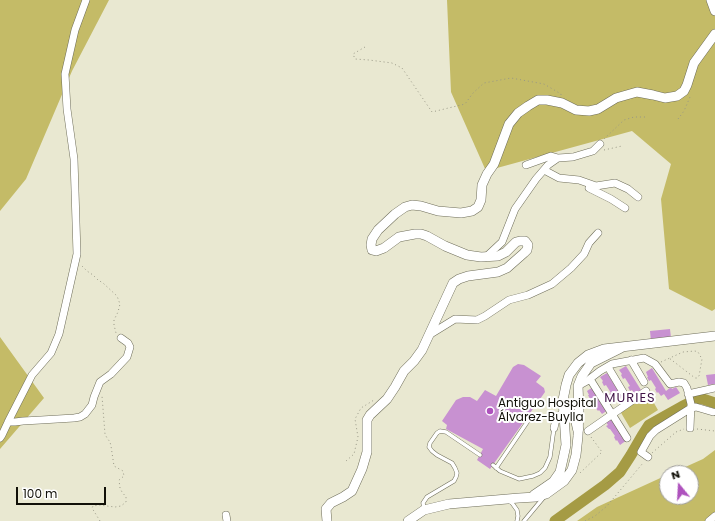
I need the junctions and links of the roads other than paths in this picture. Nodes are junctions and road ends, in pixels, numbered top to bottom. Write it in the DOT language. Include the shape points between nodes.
graph roads {
  1 [pos="86,0"];
  2 [pos="711,0"];
  3 [pos="715,11"];
  4 [pos="715,34"];
  5 [pos="600,144"];
  6 [pos="558,158"];
  7 [pos="526,164"];
  8 [pos="544,170"];
  9 [pos="570,179"];
  10 [pos="638,197"];
  11 [pos="625,208"];
  12 [pos="598,233"];
  13 [pos="486,257"];
  14 [pos="429,335"];
  15 [pos="715,336"];
  16 [pos="121,338"];
  17 [pos="621,348"];
  18 [pos="631,360"];
  19 [pos="608,367"];
  20 [pos="569,375"];
  21 [pos="590,379"];
  22 [pos="644,382"];
  23 [pos="578,386"];
  24 [pos="715,388"];
  25 [pos="646,391"];
  26 [pos="623,392"];
  27 [pos="563,400"];
  28 [pos="690,401"];
  29 [pos="713,412"];
  30 [pos="564,413"];
  31 [pos="612,414"];
  32 [pos="532,415"];
  33 [pos="8,422"];
  34 [pos="554,428"];
  35 [pos="690,428"];
  36 [pos="583,430"];
  37 [pos="0,438"];
  38 [pos="627,438"];
  39 [pos="480,455"];
  40 [pos="648,457"];
  41 [pos="546,494"];
  42 [pos="531,497"];
  43 [pos="507,500"];
  44 [pos="424,510"];
  45 [pos="715,516"];
  46 [pos="327,521"];
  47 [pos="408,521"];
  48 [pos="517,521"];
  49 [pos="524,521"];
  50 [pos="710,521"];
  1 -- 33 [label="street" via="75,30 65,74 74,159 77,254 60,334 51,353 32,375"];
  2 -- 3 [label="street"];
  4 -- 13 [label="street" via="694,63 684,92 677,96 665,98 637,92 616,98 598,109 589,110 576,110 548,100 538,100 528,106 509,124 494,164 482,185 478,207 461,213 421,206 405,207 378,230 372,238 371,245 372,250 376,251 399,237 421,234 467,255"];
  5 -- 6 [label="street" via="593,151"];
  6 -- 7 [label="street" via="551,156"];
  6 -- 8 [label="street"];
  8 -- 9 [label="street" via="559,178"];
  8 -- 13 [label="street" via="515,209 502,242"];
  9 -- 10 [label="street" via="596,186 615,183"];
  9 -- 11 [label="street"];
  12 -- 14 [label="street" via="584,254 552,284 528,296 509,300 477,320 455,319"];
  13 -- 14 [label="street" via="506,252 516,242 525,241 528,245 527,250 507,268 498,272 468,276 453,283"];
  14 -- 46 [label="street" via="422,350 404,371 387,399 367,420 367,452 362,470 352,491 331,503 326,509"];
  15 -- 17 [label="street"];
  16 -- 33 [label="street" via="130,347 127,357 100,382 92,405 85,414 74,418"];
  17 -- 20 [label="street" via="588,355"];
  17 -- 23 [label="street" via="591,363"];
  18 -- 19 [label="street"];
  18 -- 22 [label="street"];
  18 -- 28 [label="street" via="644,358 655,364 670,384 684,384"];
  19 -- 21 [label="street"];
  19 -- 26 [label="street"];
  20 -- 23 [label="street"];
  20 -- 27 [label="street"];
  21 -- 23 [label="street"];
  21 -- 31 [label="street"];
  23 -- 27 [label="street" via="569,391"];
  23 -- 36 [label="street"];
  24 -- 28 [label="street"];
  25 -- 31 [label="street"];
  27 -- 30 [label="street"];
  28 -- 29 [label="street" via="696,407"];
  28 -- 35 [label="street"];
  28 -- 40 [label="street" via="650,436 641,452"];
  30 -- 34 [label="street" via="556,419"];
  30 -- 36 [label="main road" via="573,415"];
  30 -- 42 [label="street" via="566,445 560,472 553,482"];
  31 -- 36 [label="street"];
  31 -- 38 [label="street"];
  32 -- 34 [label="lane" via="495,467 500,471 519,479 540,472 550,457"];
  33 -- 37 [label="street"];
  36 -- 41 [label="street" via="572,470 564,481"];
  39 -- 44 [label="lane" via="446,432 437,433 429,447 452,463 457,473 454,481 426,496"];
  41 -- 42 [label="street"];
  41 -- 49 [label="lane"];
  42 -- 43 [label="street"];
  43 -- 44 [label="street" via="449,504"];
  43 -- 48 [label="lane" via="517,510"];
  44 -- 47 [label="street"];
  45 -- 50 [label="street"];
}
